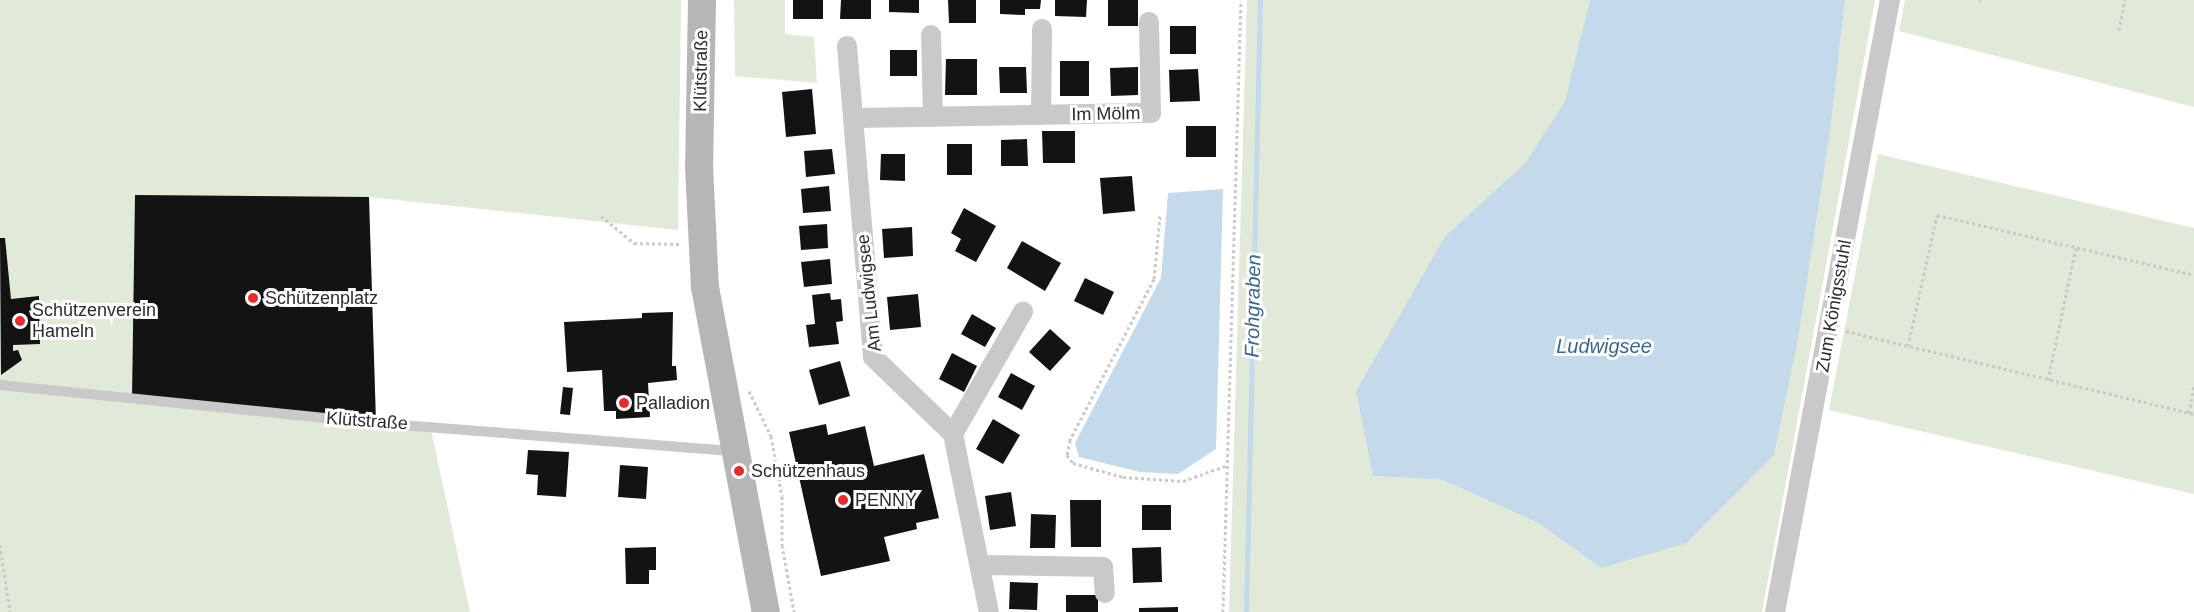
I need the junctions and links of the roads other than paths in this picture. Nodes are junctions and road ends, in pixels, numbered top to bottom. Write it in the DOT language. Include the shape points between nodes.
graph roads {
  1 [pos="1890,0"];
  2 [pos="702,6"];
  3 [pos="1149,22"];
  4 [pos="1042,29"];
  5 [pos="931,34"];
  6 [pos="847,46"];
  7 [pos="1041,115"];
  8 [pos="933,117"];
  9 [pos="855,118"];
  10 [pos="1023,312"];
  11 [pos="0,385"];
  12 [pos="953,434"];
  13 [pos="735,451"];
  14 [pos="979,565"];
  15 [pos="1104,593"];
  16 [pos="766,612"];
  17 [pos="989,612"];
  18 [pos="1776,612"];
  1 -- 18 [label="street, Zum Königsstuhl"];
  2 -- 13 [label="main road, Klütstraße" via="702,244 713,341"];
  3 -- 7 [label="street, Im Mölm" via="1151,113"];
  4 -- 7 [label="street"];
  5 -- 8 [label="street"];
  6 -- 9 [label="street, Am Ludwigsee"];
  7 -- 8 [label="street, Im Mölm"];
  8 -- 9 [label="street, Im Mölm"];
  9 -- 12 [label="street, Am Ludwigsee" via="873,357"];
  10 -- 12 [label="street"];
  11 -- 13 [label="lane, Klütstraße" via="376,423"];
  12 -- 14 [label="street"];
  13 -- 16 [label="main road, Klütstraße"];
  14 -- 15 [label="street" via="1103,567"];
  14 -- 17 [label="street"];
}
